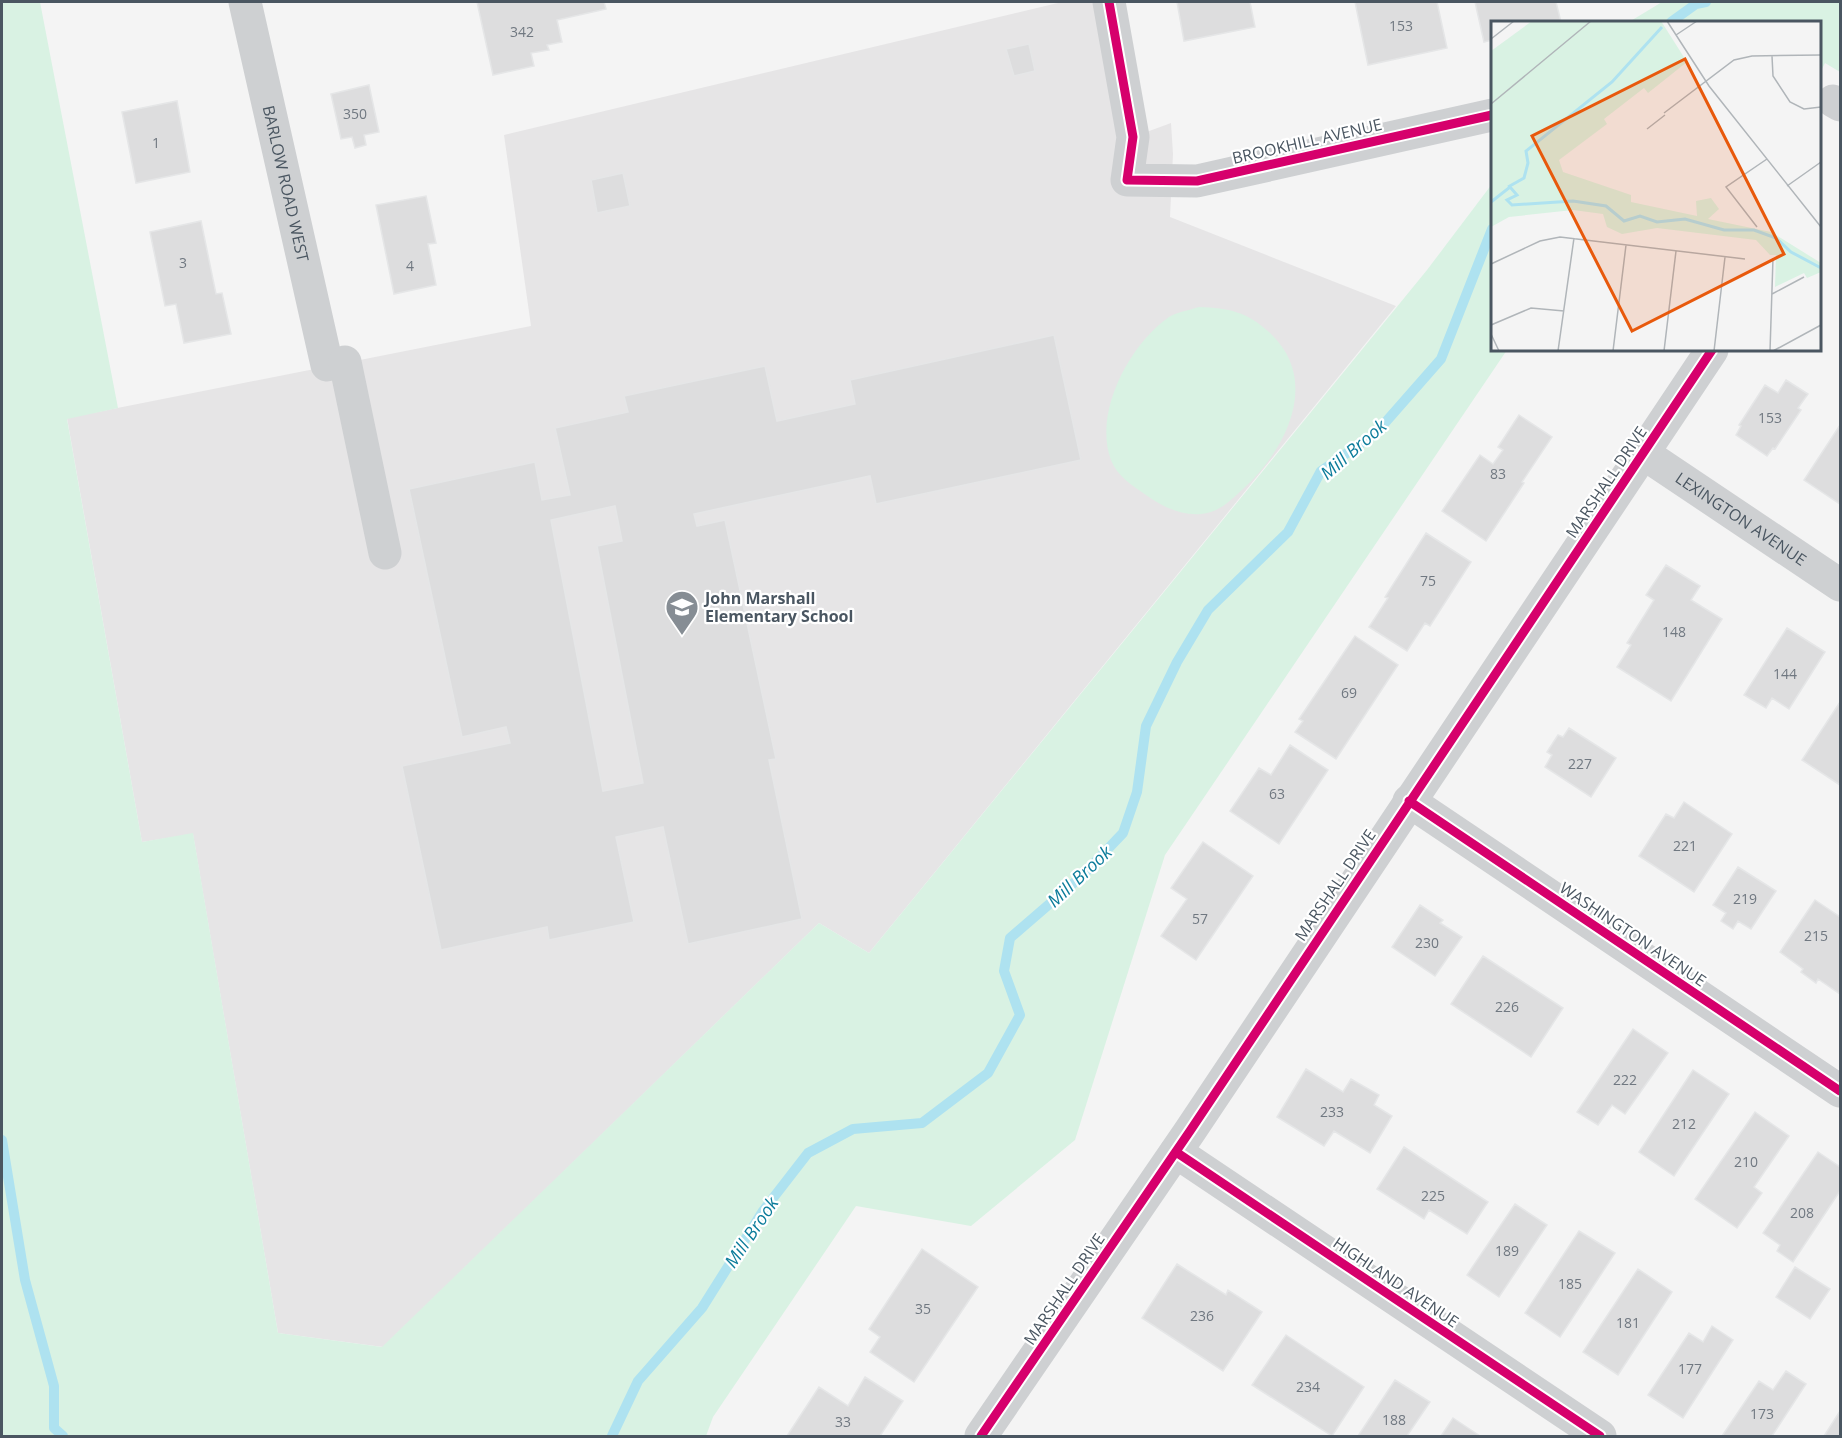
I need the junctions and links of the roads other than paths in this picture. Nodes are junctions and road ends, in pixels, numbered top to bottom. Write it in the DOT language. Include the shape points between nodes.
graph roads {
  1 [pos="245,2"];
  2 [pos="1109,2"];
  3 [pos="1491,115"];
  4 [pos="1711,351"];
  5 [pos="1643,453"];
  6 [pos="385,553"];
  7 [pos="1840,585"];
  8 [pos="1409,801"];
  9 [pos="1840,1091"];
  10 [pos="1176,1152"];
  11 [pos="981,1437"];
  12 [pos="1600,1437"];
  1 -- 6 [label="street, BARLOW ROAD WEST"];
  2 -- 3 [label="street, BROOKHILL AVENUE" via="1133,137 1127,180 1197,181"];
  4 -- 5 [label="street, MARSHALL DRIVE"];
  5 -- 7 [label="street, LEXINGTON AVENUE"];
  5 -- 8 [label="street, MARSHALL DRIVE"];
  8 -- 9 [label="street, WASHINGTON AVENUE"];
  8 -- 10 [label="street, MARSHALL DRIVE"];
  10 -- 11 [label="street, MARSHALL DRIVE"];
  10 -- 12 [label="street, HIGHLAND AVENUE"];
}
